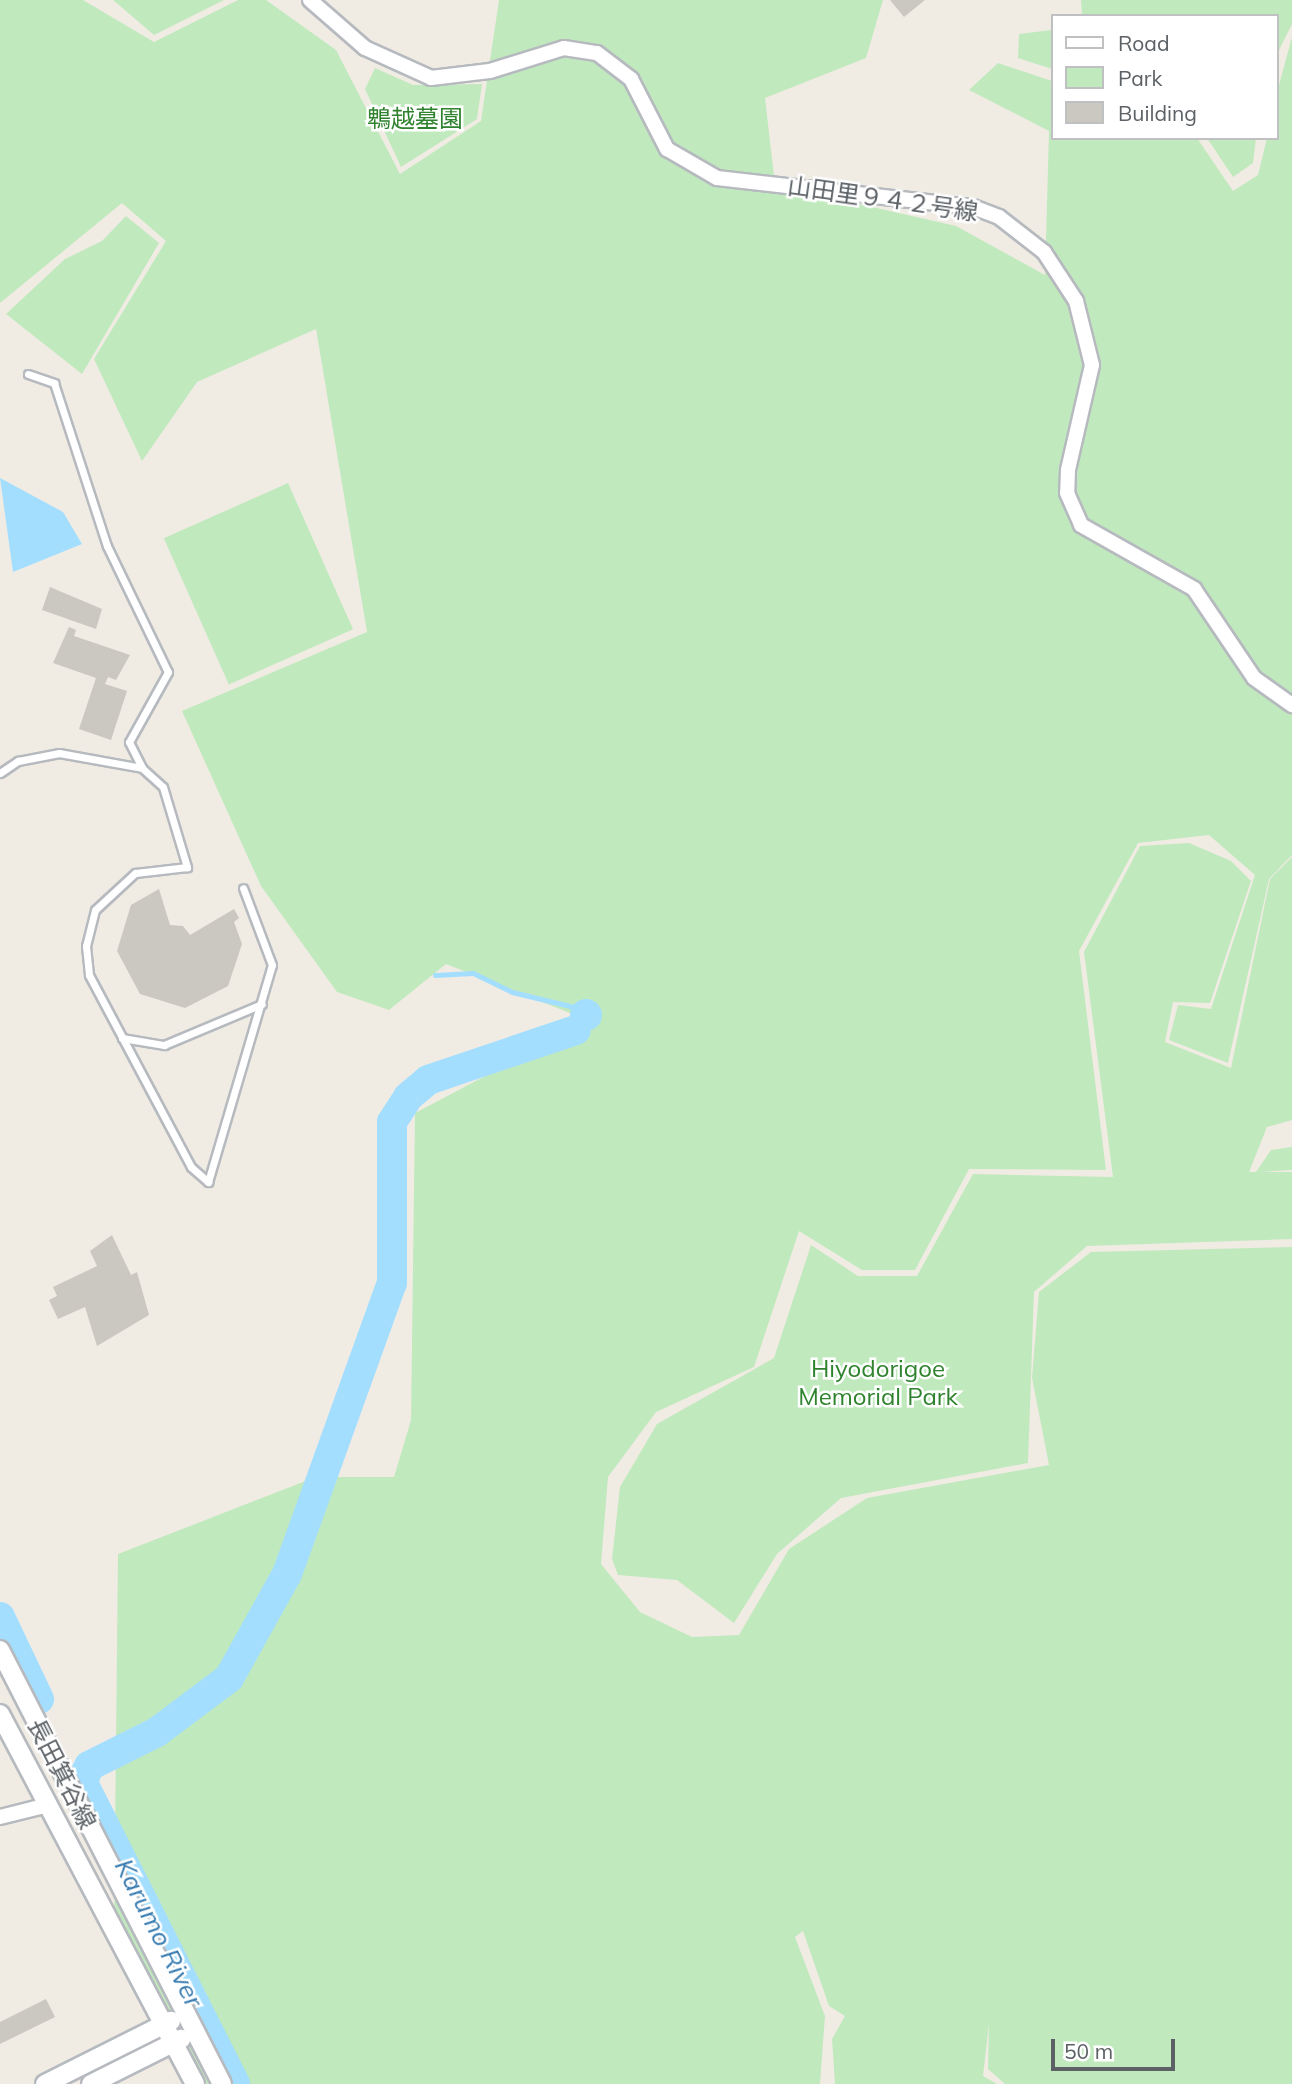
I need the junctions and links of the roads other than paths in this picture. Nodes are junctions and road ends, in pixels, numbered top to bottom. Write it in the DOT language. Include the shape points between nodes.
graph roads {
  1 [pos="310,0"];
  2 [pos="28,374"];
  3 [pos="1292,705"];
  4 [pos="142,768"];
  5 [pos="0,773"];
  6 [pos="243,888"];
  7 [pos="262,1004"];
  8 [pos="122,1038"];
  9 [pos="0,1650"];
  10 [pos="0,1714"];
  11 [pos="48,1805"];
  12 [pos="0,1816"];
  13 [pos="184,2015"];
  14 [pos="163,2025"];
  15 [pos="194,2033"];
  16 [pos="172,2043"];
  17 [pos="46,2084"];
  18 [pos="90,2084"];
  19 [pos="195,2084"];
  20 [pos="222,2084"];
  1 -- 3 [label="street, 山田里９４２号線" via="365,48 397,68 431,78 490,71 564,48 597,52 631,79 667,149 717,178 973,207 999,217 1044,252 1076,301 1092,365 1068,470 1067,493 1081,525 1194,589 1254,678"];
  2 -- 4 [label="lane" via="54,383 107,546 168,672 129,742"];
  4 -- 5 [label="lane" via="59,753 18,761"];
  4 -- 8 [label="lane" via="163,787 187,867 135,873 95,910 86,946 89,975"];
  6 -- 7 [label="lane" via="272,965"];
  7 -- 8 [label="lane" via="164,1045"];
  7 -- 8 [label="lane" via="208,1182 191,1167"];
  9 -- 13 [label="street, 長田箕谷線"];
  10 -- 11 [label="street, 長田箕谷線"];
  11 -- 12 [label="street"];
  11 -- 14 [label="street, 長田箕谷線"];
  13 -- 14 [label="street"];
  13 -- 15 [label="street, 長田箕谷線"];
  14 -- 16 [label="street, 長田箕谷線"];
  14 -- 17 [label="street"];
  15 -- 16 [label="street"];
  15 -- 20 [label="street, 長田箕谷線"];
  16 -- 18 [label="street"];
  16 -- 19 [label="street, 長田箕谷線"];
}
